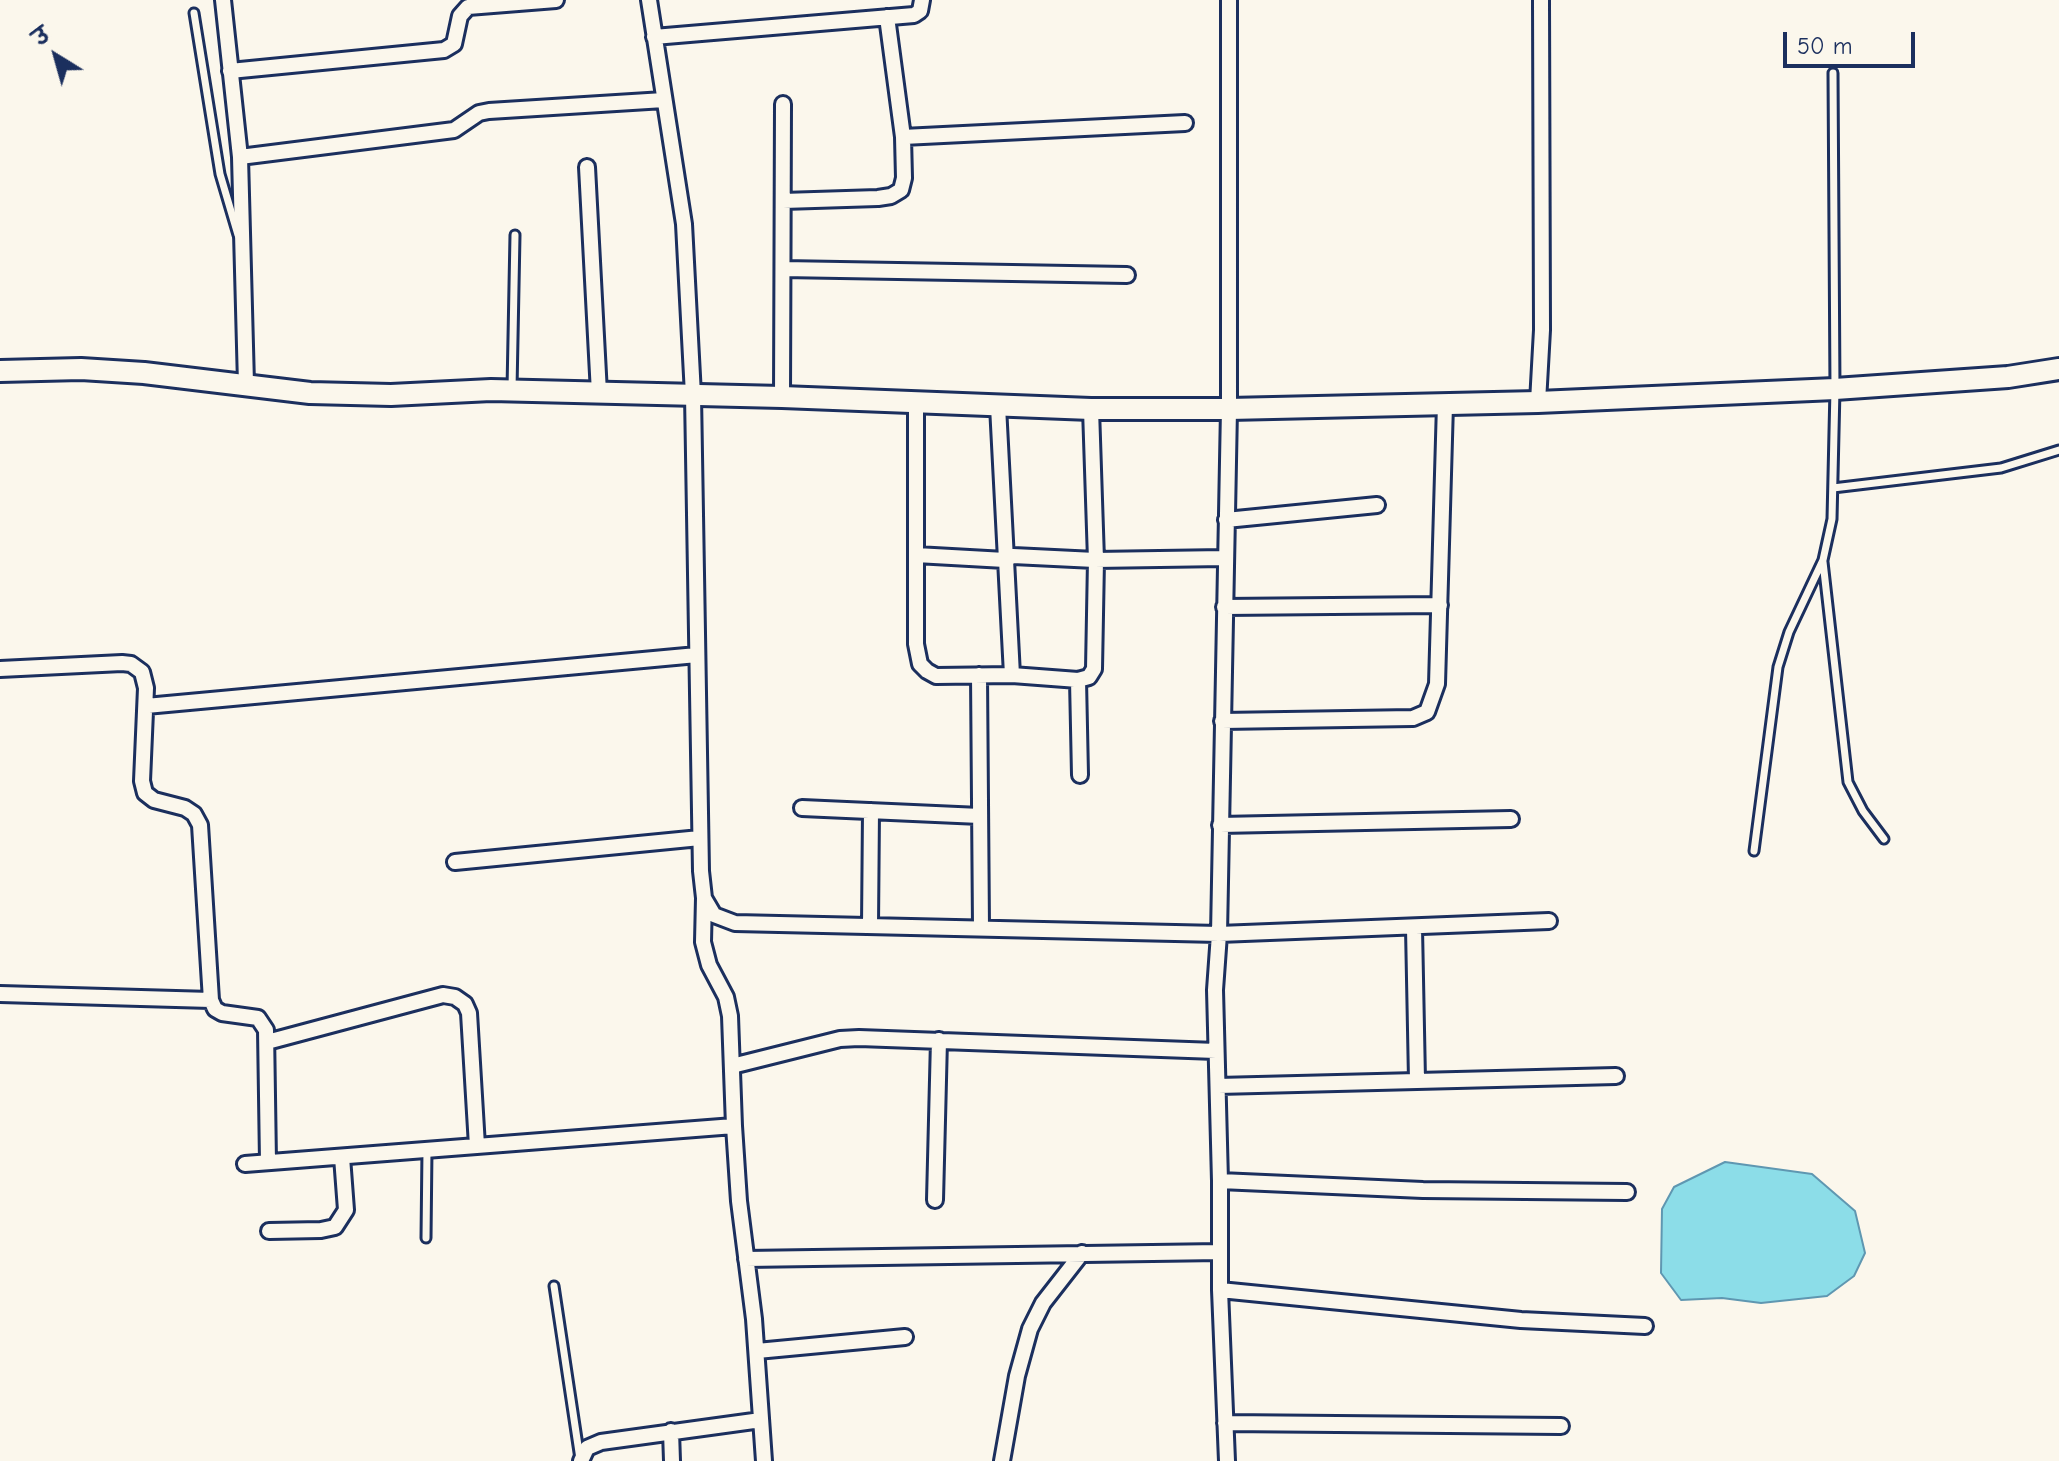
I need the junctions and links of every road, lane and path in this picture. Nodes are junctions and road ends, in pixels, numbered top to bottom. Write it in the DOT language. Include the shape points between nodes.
graph roads {
  1 [pos="223,0"];
  2 [pos="556,0"];
  3 [pos="649,0"];
  4 [pos="922,0"];
  5 [pos="1229,0"];
  6 [pos="1541,0"];
  7 [pos="194,13"];
  8 [pos="887,17"];
  9 [pos="654,37"];
  10 [pos="230,71"];
  11 [pos="1833,73"];
  12 [pos="664,100"];
  13 [pos="783,104"];
  14 [pos="1185,123"];
  15 [pos="903,137"];
  16 [pos="240,157"];
  17 [pos="587,167"];
  18 [pos="783,201"];
  19 [pos="515,235"];
  20 [pos="244,252"];
  21 [pos="783,269"];
  22 [pos="1127,275"];
  23 [pos="2059,369"];
  24 [pos="0,371"];
  25 [pos="246,384"];
  26 [pos="1835,389"];
  27 [pos="512,391"];
  28 [pos="599,393"];
  29 [pos="693,395"];
  30 [pos="782,397"];
  31 [pos="916,402"];
  32 [pos="1538,402"];
  33 [pos="1445,404"];
  34 [pos="998,406"];
  35 [pos="1091,409"];
  36 [pos="1229,409"];
  37 [pos="2059,450"];
  38 [pos="1833,488"];
  39 [pos="1377,505"];
  40 [pos="1226,520"];
  41 [pos="916,555"];
  42 [pos="1224,558"];
  43 [pos="1005,560"];
  44 [pos="1096,560"];
  45 [pos="1823,560"];
  46 [pos="1440,605"];
  47 [pos="1224,607"];
  48 [pos="697,655"];
  49 [pos="0,669"];
  50 [pos="979,675"];
  51 [pos="1012,675"];
  52 [pos="1078,680"];
  53 [pos="146,706"];
  54 [pos="1222,721"];
  55 [pos="1080,775"];
  56 [pos="802,808"];
  57 [pos="871,811"];
  58 [pos="980,816"];
  59 [pos="1511,819"];
  60 [pos="1220,825"];
  61 [pos="700,838"];
  62 [pos="1884,839"];
  63 [pos="1754,851"];
  64 [pos="455,862"];
  65 [pos="704,898"];
  66 [pos="1549,921"];
  67 [pos="870,926"];
  68 [pos="981,928"];
  69 [pos="1414,928"];
  70 [pos="1219,934"];
  71 [pos="0,994"];
  72 [pos="211,1000"];
  73 [pos="939,1040"];
  74 [pos="267,1042"];
  75 [pos="1216,1051"];
  76 [pos="732,1066"];
  77 [pos="1616,1076"];
  78 [pos="1417,1080"];
  79 [pos="1218,1086"];
  80 [pos="734,1126"];
  81 [pos="477,1146"];
  82 [pos="427,1150"];
  83 [pos="342,1157"];
  84 [pos="268,1162"];
  85 [pos="245,1164"];
  86 [pos="1220,1181"];
  87 [pos="1627,1192"];
  88 [pos="935,1200"];
  89 [pos="269,1231"];
  90 [pos="426,1238"];
  91 [pos="1220,1252"];
  92 [pos="1082,1253"];
  93 [pos="746,1259"];
  94 [pos="554,1286"];
  95 [pos="1220,1290"];
  96 [pos="1645,1326"];
  97 [pos="905,1337"];
  98 [pos="757,1351"];
  99 [pos="761,1420"];
  100 [pos="1225,1423"];
  101 [pos="1561,1426"];
  102 [pos="671,1431"];
  103 [pos="581,1461"];
  104 [pos="672,1461"];
  105 [pos="764,1461"];
  106 [pos="1002,1461"];
  107 [pos="1227,1461"];
  1 -- 10 [label="street"];
  2 -- 10 [label="street" via="468,7 460,16 454,44 444,50"];
  3 -- 9 [label="street"];
  4 -- 8 [label="street" via="917,13"];
  5 -- 36 [label="street"];
  6 -- 32 [label="street"];
  7 -- 20 [label="lane" via="220,174"];
  8 -- 9 [label="street"];
  8 -- 15 [label="street"];
  9 -- 12 [label="street"];
  10 -- 16 [label="street"];
  11 -- 26 [label="lane"];
  12 -- 16 [label="street" via="484,111 454,130"];
  12 -- 29 [label="street" via="684,224"];
  13 -- 18 [label="street"];
  14 -- 15 [label="street"];
  15 -- 18 [label="street" via="904,178 901,190 891,196"];
  16 -- 20 [label="street"];
  17 -- 28 [label="street"];
  18 -- 21 [label="street"];
  19 -- 27 [label="lane"];
  20 -- 25 [label="street"];
  21 -- 22 [label="street"];
  21 -- 30 [label="street"];
  23 -- 26 [label="street"];
  24 -- 25 [label="street" via="81,369"];
  25 -- 27 [label="street" via="310,393"];
  26 -- 32 [label="street"];
  26 -- 38 [label="lane"];
  27 -- 28 [label="street"];
  28 -- 29 [label="street"];
  29 -- 30 [label="street"];
  29 -- 48 [label="street"];
  30 -- 31 [label="street"];
  31 -- 34 [label="street"];
  31 -- 41 [label="street"];
  32 -- 33 [label="street"];
  33 -- 36 [label="street"];
  33 -- 46 [label="street"];
  34 -- 35 [label="street"];
  34 -- 43 [label="street"];
  35 -- 36 [label="street"];
  35 -- 44 [label="street"];
  36 -- 40 [label="street"];
  37 -- 38 [label="lane" via="2001,468"];
  38 -- 45 [label="lane"];
  39 -- 40 [label="street"];
  40 -- 42 [label="street"];
  41 -- 43 [label="street"];
  41 -- 50 [label="street" via="920,664 936,676"];
  42 -- 44 [label="street"];
  42 -- 47 [label="street"];
  43 -- 44 [label="street"];
  43 -- 51 [label="street"];
  44 -- 52 [label="street" via="1094,669"];
  45 -- 62 [label="lane" via="1848,782"];
  45 -- 63 [label="lane" via="1778,667"];
  46 -- 47 [label="street"];
  46 -- 54 [label="street" via="1437,684 1427,712 1413,718"];
  47 -- 54 [label="street"];
  48 -- 53 [label="street"];
  48 -- 61 [label="street"];
  49 -- 53 [label="street" via="131,664 144,679"];
  50 -- 51 [label="street"];
  50 -- 58 [label="street"];
  51 -- 52 [label="street"];
  52 -- 55 [label="street"];
  53 -- 72 [label="street" via="145,793 185,808 200,825"];
  54 -- 60 [label="street"];
  56 -- 57 [label="street"];
  57 -- 58 [label="street"];
  57 -- 67 [label="street"];
  58 -- 68 [label="street"];
  59 -- 60 [label="street"];
  60 -- 70 [label="street"];
  61 -- 64 [label="street"];
  61 -- 65 [label="street"];
  65 -- 67 [label="street" via="714,915 735,923"];
  65 -- 76 [label="street" via="703,942 726,997"];
  66 -- 69 [label="street"];
  67 -- 68 [label="street"];
  68 -- 70 [label="street"];
  69 -- 70 [label="street"];
  69 -- 78 [label="street"];
  70 -- 75 [label="street"];
  71 -- 72 [label="street"];
  72 -- 74 [label="street" via="222,1013 258,1018"];
  73 -- 75 [label="street"];
  73 -- 76 [label="street" via="840,1039"];
  73 -- 88 [label="street"];
  74 -- 81 [label="street" via="443,995 455,997 469,1013"];
  74 -- 84 [label="street"];
  75 -- 79 [label="street"];
  76 -- 80 [label="street"];
  77 -- 78 [label="street"];
  78 -- 79 [label="street"];
  79 -- 86 [label="street"];
  80 -- 81 [label="street"];
  80 -- 93 [label="street"];
  81 -- 82 [label="street"];
  82 -- 83 [label="street"];
  82 -- 90 [label="lane"];
  83 -- 84 [label="street"];
  83 -- 89 [label="street" via="346,1210 335,1227"];
  84 -- 85 [label="street"];
  86 -- 87 [label="street"];
  86 -- 91 [label="street"];
  91 -- 92 [label="street"];
  91 -- 95 [label="street"];
  92 -- 93 [label="street"];
  92 -- 106 [label="street" via="1030,1329"];
  93 -- 98 [label="street"];
  94 -- 103 [label="lane"];
  95 -- 96 [label="street" via="1521,1320"];
  95 -- 100 [label="street"];
  97 -- 98 [label="street"];
  98 -- 99 [label="street"];
  99 -- 102 [label="street"];
  99 -- 105 [label="street"];
  100 -- 101 [label="street"];
  100 -- 107 [label="street"];
  102 -- 103 [label="street" via="601,1442 587,1448"];
  102 -- 104 [label="street"];
}
